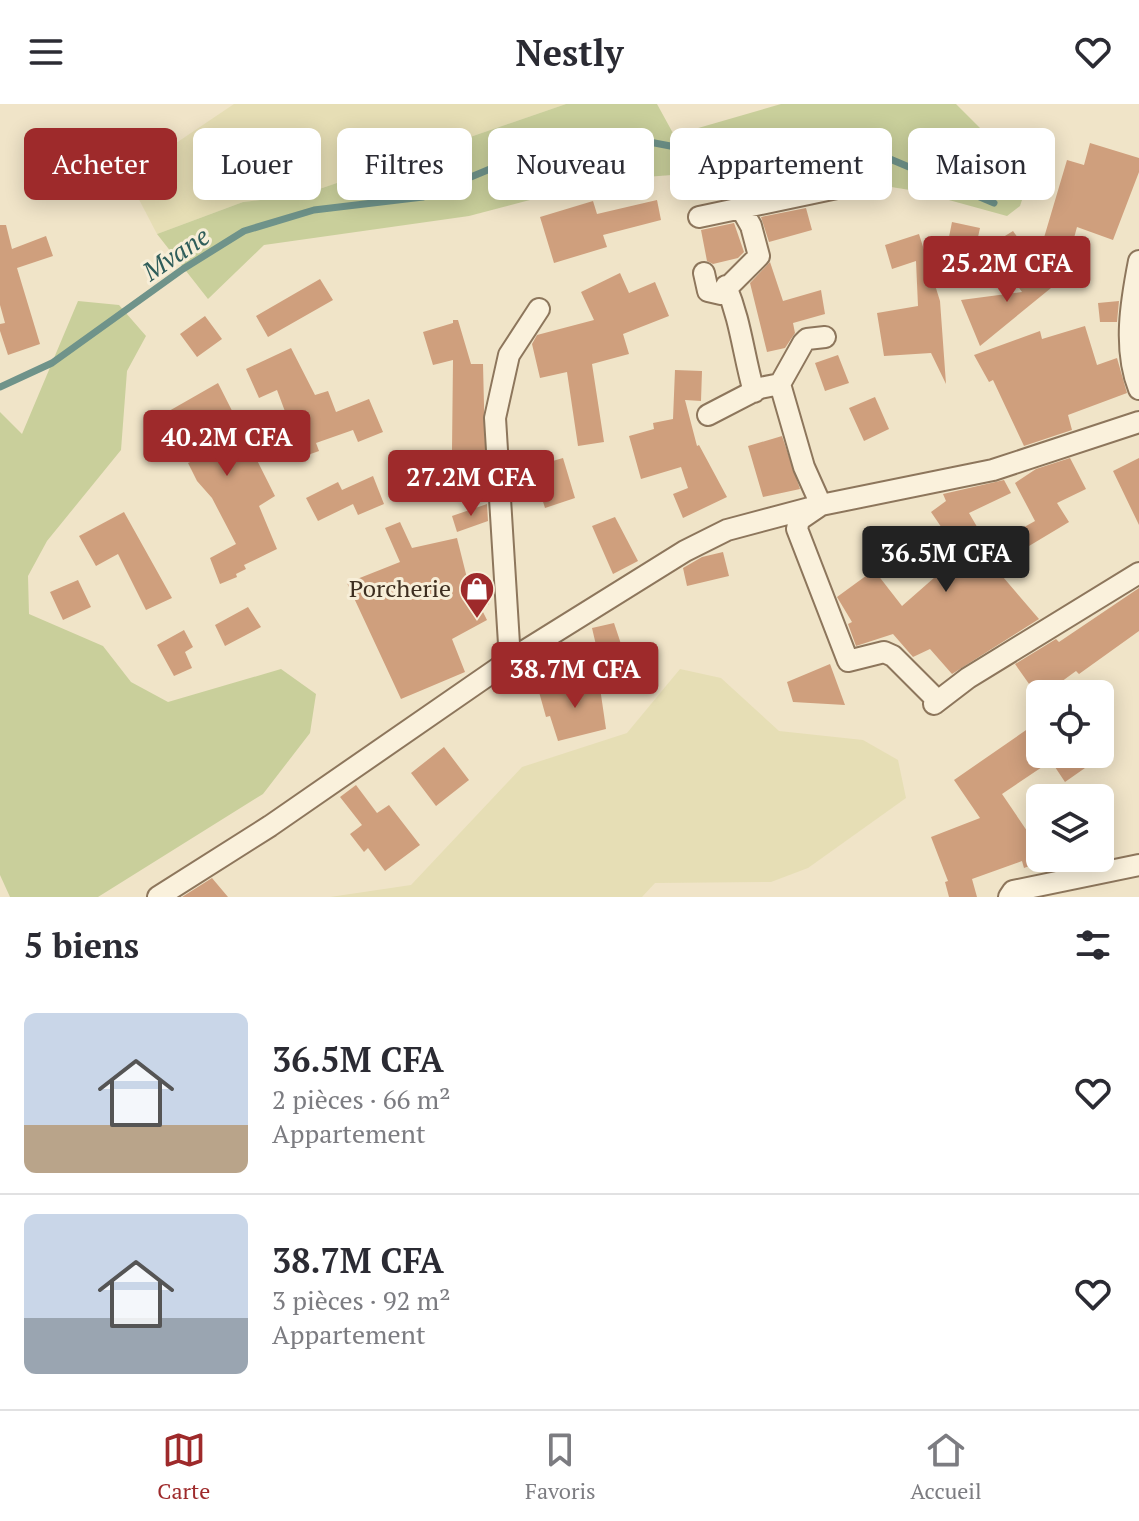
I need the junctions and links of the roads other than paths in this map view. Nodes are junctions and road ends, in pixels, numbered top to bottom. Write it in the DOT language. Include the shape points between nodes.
graph roads {
  1 [pos="785,200"];
  2 [pos="742,210"];
  3 [pos="699,217"];
  4 [pos="1139,261"];
  5 [pos="704,273"];
  6 [pos="726,286"];
  7 [pos="539,309"];
  8 [pos="825,337"];
  9 [pos="1135,350"];
  10 [pos="780,384"];
  11 [pos="1139,389"];
  12 [pos="754,392"];
  13 [pos="708,415"];
  14 [pos="1139,422"];
  15 [pos="821,505"];
  16 [pos="1139,573"];
  17 [pos="510,660"];
  18 [pos="1139,865"];
  19 [pos="158,897"];
  20 [pos="1009,897"];
  1 -- 2 [label="street"];
  2 -- 3 [label="street"];
  2 -- 6 [label="street" via="759,256"];
  4 -- 9 [label="street" via="1132,307"];
  5 -- 6 [label="street" via="711,294 721,294"];
  6 -- 12 [label="street" via="740,320"];
  7 -- 17 [label="street" via="509,355 495,418"];
  8 -- 10 [label="street" via="803,343"];
  9 -- 11 [label="street"];
  10 -- 12 [label="street"];
  10 -- 15 [label="street"];
  12 -- 13 [label="street"];
  14 -- 15 [label="street" via="993,470"];
  15 -- 16 [label="street" via="796,525 844,658 853,661 878,651 893,656 935,698 934,704"];
  15 -- 17 [label="street" via="678,544"];
  17 -- 19 [label="street"];
  18 -- 20 [label="street" via="1013,891"];
}
